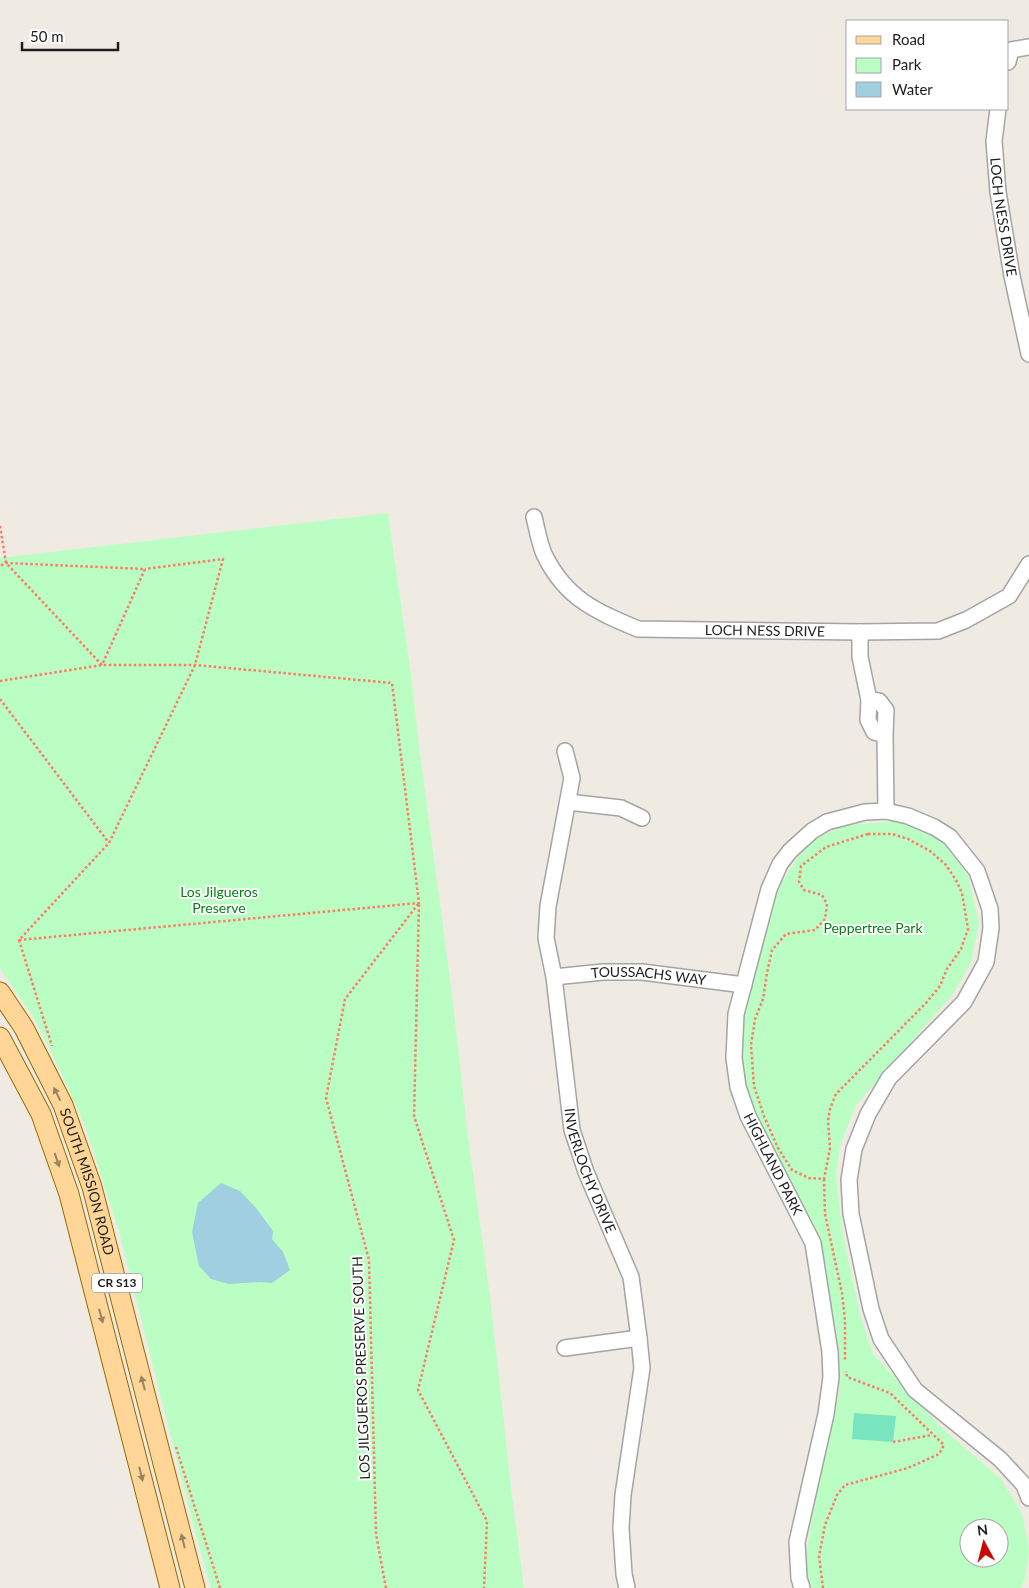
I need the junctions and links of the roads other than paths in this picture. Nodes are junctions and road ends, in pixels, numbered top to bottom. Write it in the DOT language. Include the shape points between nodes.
graph roads {
  1 [pos="1029,47"];
  2 [pos="1009,56"];
  3 [pos="998,110"];
  4 [pos="1029,354"];
  5 [pos="534,517"];
  6 [pos="1029,564"];
  7 [pos="1023,587"];
  8 [pos="860,632"];
  9 [pos="565,750"];
  10 [pos="568,802"];
  11 [pos="886,811"];
  12 [pos="642,818"];
  13 [pos="554,977"];
  14 [pos="744,985"];
  15 [pos="0,992"];
  16 [pos="0,1036"];
  17 [pos="639,1338"];
  18 [pos="565,1348"];
  19 [pos="1029,1498"];
  20 [pos="170,1588"];
  21 [pos="195,1588"];
  22 [pos="627,1588"];
  23 [pos="802,1588"];
  1 -- 2 [label="street"];
  3 -- 4 [label="street, LOCH NESS DRIVE" via="994,141 998,192"];
  5 -- 8 [label="street, LOCH NESS DRIVE" via="544,553 560,580 580,601 638,629"];
  6 -- 7 [label="street, LOCH NESS DRIVE"];
  7 -- 8 [label="street, LOCH NESS DRIVE" via="966,620 938,631"];
  8 -- 11 [label="street" via="860,657 869,700 879,701 886,710"];
  9 -- 10 [label="street, INVERLOCHY DRIVE" via="572,778"];
  10 -- 12 [label="street" via="621,808"];
  10 -- 13 [label="street, INVERLOCHY DRIVE" via="548,906 546,938"];
  11 -- 14 [label="street, HIGHLAND PARK" via="865,812 828,822 812,831 790,851 780,864 770,889"];
  11 -- 19 [label="street, HIGHLAND PARK" via="926,823 950,837 977,871 990,909 991,928 986,962 964,1002 889,1078 868,1114 854,1150 849,1180 851,1214 871,1309 881,1339 915,1390 1000,1459 1024,1485"];
  13 -- 14 [label="street, TOUSSACHS WAY" via="642,972"];
  13 -- 17 [label="street, INVERLOCHY DRIVE" via="572,1130 630,1276"];
  14 -- 23 [label="street, HIGHLAND PARK" via="736,1014 734,1058 738,1087 748,1116 813,1243 830,1352 831,1377 826,1414 797,1542"];
  21 -- 15 [label="main road, SOUTH MISSION ROAD / CR S13, one-way" via="92,1187 63,1105 24,1028"];
  16 -- 20 [label="main road, SOUTH MISSION ROAD / CR S13, one-way" via="41,1114 69,1194"];
  17 -- 18 [label="street"];
  17 -- 22 [label="street, INVERLOCHY DRIVE" via="642,1368 621,1528"];
}
